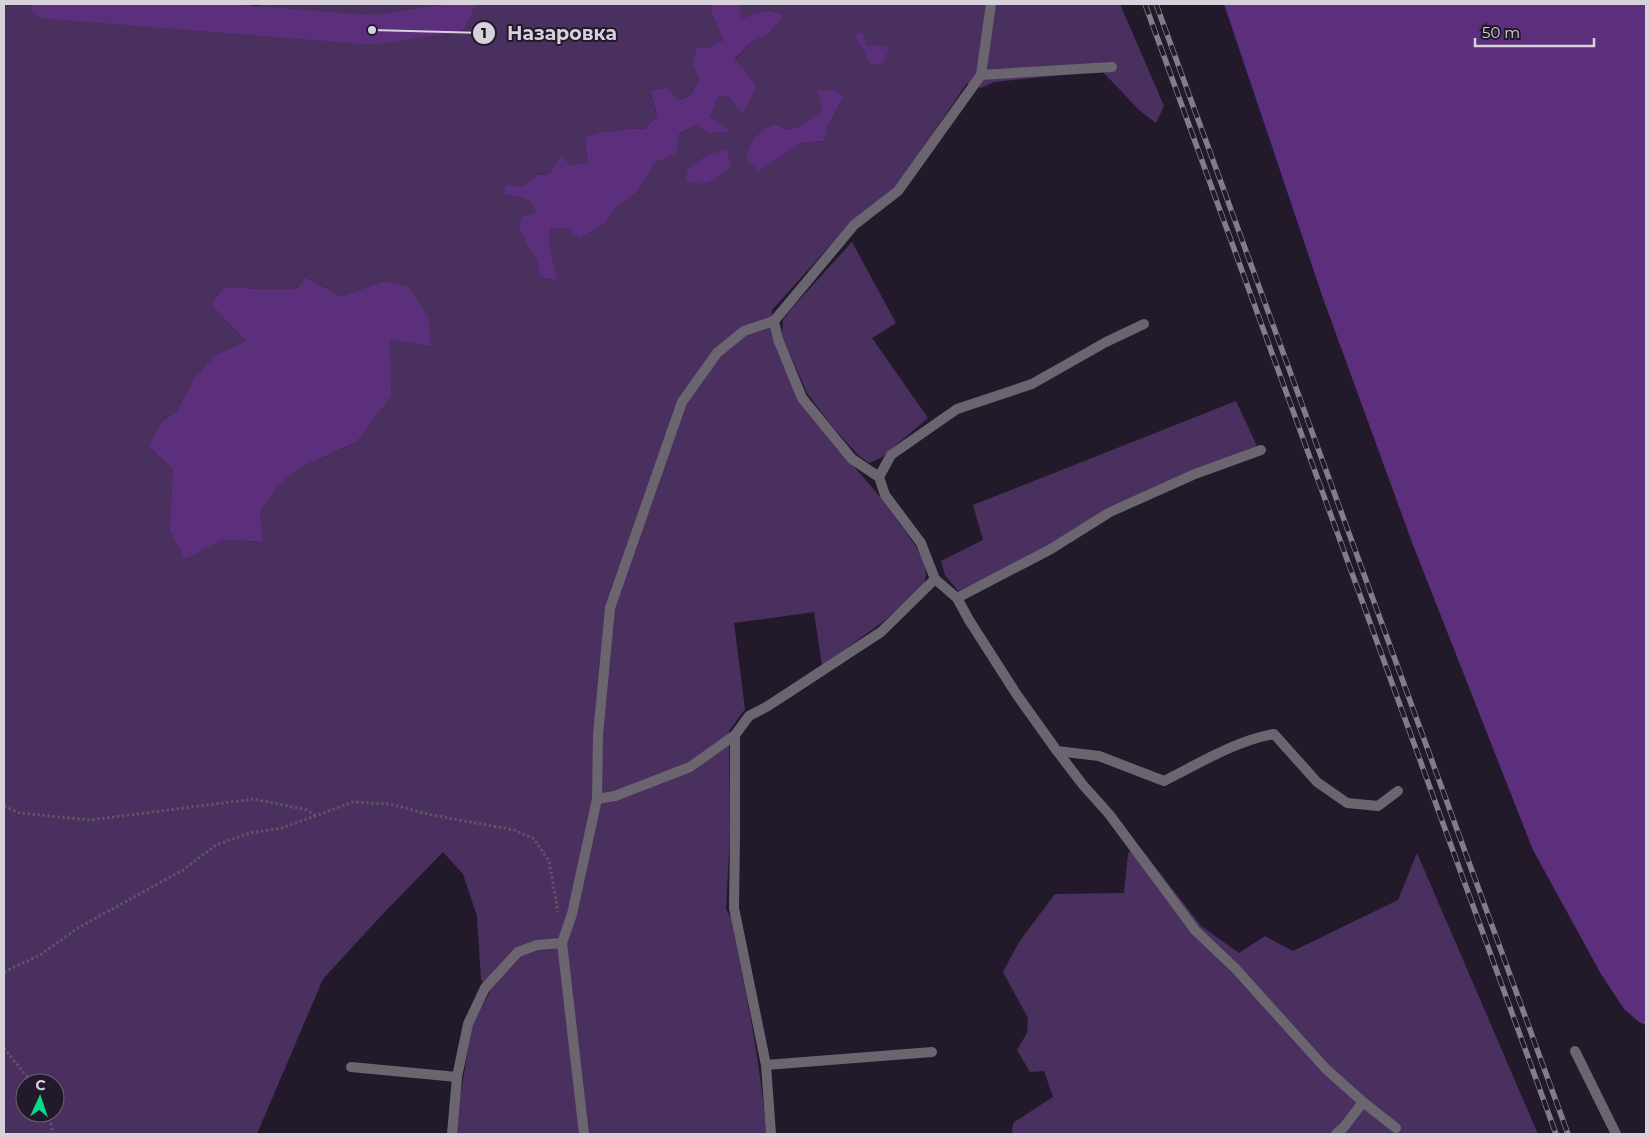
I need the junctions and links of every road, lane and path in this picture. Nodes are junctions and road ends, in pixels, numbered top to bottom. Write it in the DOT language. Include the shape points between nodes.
graph roads {
  1 [pos="991,4"];
  2 [pos="1112,67"];
  3 [pos="981,75"];
  4 [pos="774,321"];
  5 [pos="1144,324"];
  6 [pos="1261,450"];
  7 [pos="879,476"];
  8 [pos="935,579"];
  9 [pos="957,598"];
  10 [pos="735,735"];
  11 [pos="1057,751"];
  12 [pos="1398,791"];
  13 [pos="597,799"];
  14 [pos="4,806"];
  15 [pos="316,816"];
  16 [pos="559,915"];
  17 [pos="562,943"];
  18 [pos="4,972"];
  19 [pos="4,1048"];
  20 [pos="1575,1051"];
  21 [pos="932,1052"];
  22 [pos="766,1065"];
  23 [pos="351,1067"];
  24 [pos="24,1073"];
  25 [pos="457,1077"];
  26 [pos="1363,1102"];
  27 [pos="1396,1128"];
  28 [pos="452,1134"];
  29 [pos="584,1134"];
  30 [pos="771,1134"];
  31 [pos="1336,1134"];
  32 [pos="1616,1134"];
  1 -- 3 [label="street"];
  2 -- 3 [label="street"];
  3 -- 4 [label="street" via="898,191 854,225"];
  4 -- 7 [label="street" via="802,398 852,459"];
  4 -- 13 [label="street" via="744,331 717,353 682,402 610,608 598,735"];
  5 -- 7 [label="street" via="1032,384 957,409 891,455"];
  6 -- 9 [label="street" via="1195,474 1110,512 1051,549"];
  7 -- 8 [label="street" via="885,495 921,543"];
  8 -- 9 [label="street"];
  8 -- 10 [label="street" via="882,632 749,716"];
  9 -- 11 [label="street" via="1006,679"];
  10 -- 13 [label="street" via="690,767 615,796"];
  10 -- 22 [label="street" via="734,908"];
  11 -- 12 [label="street" via="1099,756 1164,781 1259,736 1274,734 1317,782 1347,803 1378,806"];
  11 -- 26 [label="street" via="1109,814 1195,930 1235,968 1326,1069"];
  13 -- 17 [label="street" via="572,914"];
  14 -- 15 [label="path" via="20,812 90,820 254,799 307,810"];
  15 -- 16 [label="path" via="353,802 389,804 514,830 534,839 550,862"];
  15 -- 18 [label="path" via="216,844 183,870 78,928 40,955"];
  17 -- 25 [label="street" via="537,945 518,952 485,988 468,1024"];
  17 -- 29 [label="street"];
  19 -- 24 [label="path"];
  20 -- 32 [label="street"];
  21 -- 22 [label="street"];
  22 -- 30 [label="street"];
  23 -- 25 [label="street"];
  25 -- 28 [label="street"];
  26 -- 27 [label="street"];
  26 -- 31 [label="street"];
}
